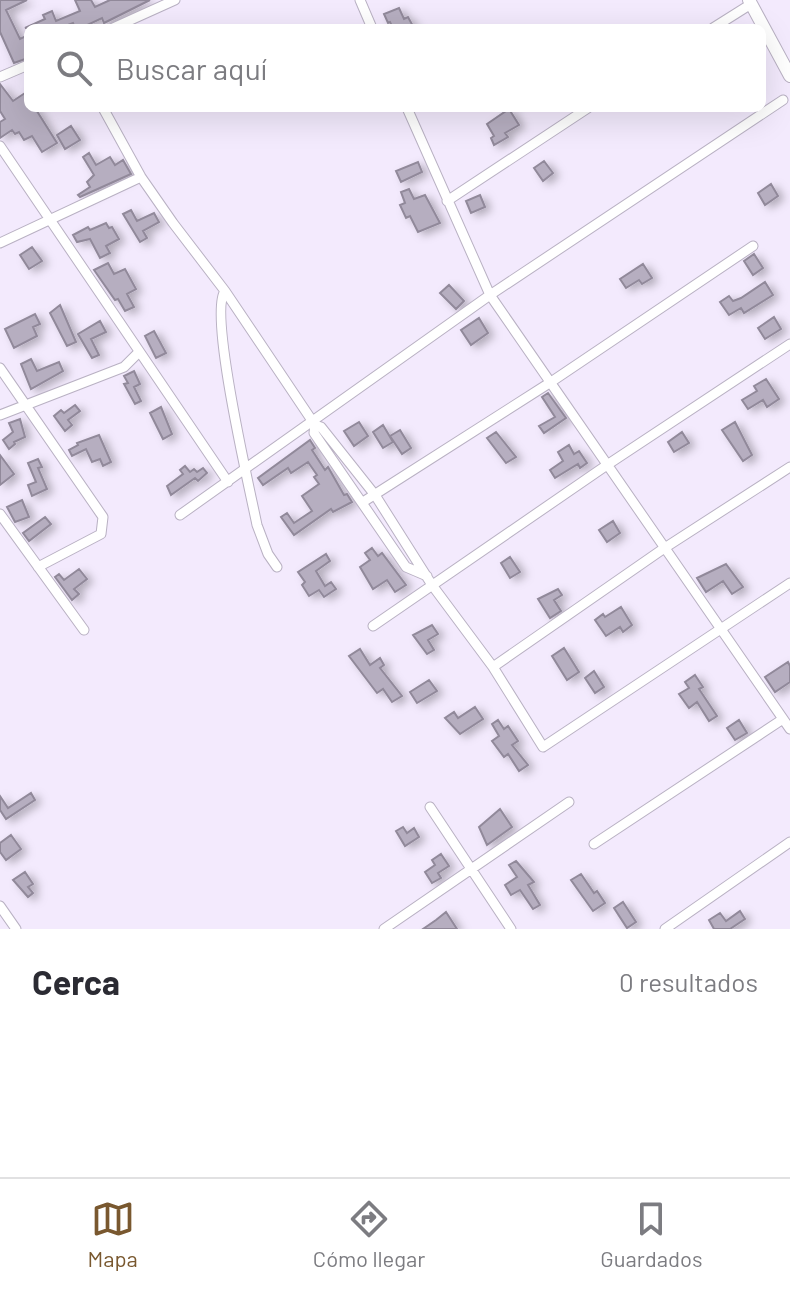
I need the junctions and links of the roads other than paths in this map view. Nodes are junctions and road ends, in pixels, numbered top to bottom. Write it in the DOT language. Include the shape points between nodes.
graph roads {
  1 [pos="175,0"];
  2 [pos="360,0"];
  3 [pos="163,2"];
  4 [pos="750,2"];
  5 [pos="121,24"];
  6 [pos="370,24"];
  7 [pos="719,24"];
  8 [pos="762,24"];
  9 [pos="766,32"];
  10 [pos="24,67"];
  11 [pos="790,76"];
  12 [pos="0,77"];
  13 [pos="783,100"];
  14 [pos="766,111"];
  15 [pos="105,112"];
  16 [pos="409,112"];
  17 [pos="582,112"];
  18 [pos="765,112"];
  19 [pos="0,146"];
  20 [pos="141,177"];
  21 [pos="447,201"];
  22 [pos="50,220"];
  23 [pos="0,243"];
  24 [pos="753,246"];
  25 [pos="225,291"];
  26 [pos="490,295"];
  27 [pos="790,344"];
  28 [pos="139,352"];
  29 [pos="0,368"];
  30 [pos="551,382"];
  31 [pos="25,405"];
  32 [pos="0,415"];
  33 [pos="314,423"];
  34 [pos="607,465"];
  35 [pos="790,467"];
  36 [pos="246,469"];
  37 [pos="228,482"];
  38 [pos="375,495"];
  39 [pos="363,502"];
  40 [pos="0,514"];
  41 [pos="180,515"];
  42 [pos="663,549"];
  43 [pos="38,567"];
  44 [pos="277,567"];
  45 [pos="430,580"];
  46 [pos="790,583"];
  47 [pos="373,626"];
  48 [pos="719,628"];
  49 [pos="84,630"];
  50 [pos="493,667"];
  51 [pos="783,719"];
  52 [pos="790,729"];
  53 [pos="569,802"];
  54 [pos="430,807"];
  55 [pos="790,842"];
  56 [pos="594,844"];
  57 [pos="472,870"];
  58 [pos="0,906"];
  59 [pos="16,929"];
  60 [pos="384,929"];
  61 [pos="511,929"];
  62 [pos="665,929"];
  1 -- 3 [label="street"];
  2 -- 6 [label="street"];
  3 -- 5 [label="street"];
  4 -- 7 [label="street"];
  4 -- 8 [label="highway"];
  9 -- 11 [label="highway"];
  10 -- 12 [label="street"];
  13 -- 14 [label="street"];
  15 -- 20 [label="street"];
  16 -- 21 [label="street"];
  17 -- 21 [label="street"];
  18 -- 26 [label="street"];
  19 -- 22 [label="street"];
  20 -- 22 [label="street"];
  20 -- 25 [label="street"];
  21 -- 26 [label="street"];
  22 -- 23 [label="street"];
  22 -- 28 [label="street"];
  24 -- 30 [label="street"];
  25 -- 33 [label="street"];
  25 -- 36 [label="street" via="221,342"];
  26 -- 30 [label="street"];
  26 -- 33 [label="street"];
  27 -- 34 [label="street"];
  28 -- 31 [label="street" via="124,367"];
  28 -- 37 [label="street"];
  29 -- 31 [label="street"];
  30 -- 34 [label="street"];
  30 -- 38 [label="street"];
  31 -- 32 [label="street"];
  31 -- 43 [label="street" via="104,524 101,534"];
  33 -- 36 [label="street"];
  33 -- 38 [label="street"];
  33 -- 39 [label="street" via="314,433"];
  34 -- 42 [label="street"];
  34 -- 45 [label="street"];
  35 -- 42 [label="street"];
  36 -- 37 [label="street"];
  36 -- 44 [label="street" via="257,525"];
  37 -- 41 [label="street"];
  38 -- 39 [label="street"];
  38 -- 45 [label="street"];
  39 -- 45 [label="street" via="406,567"];
  40 -- 43 [label="street"];
  42 -- 48 [label="street"];
  42 -- 50 [label="street"];
  43 -- 49 [label="street"];
  45 -- 47 [label="street"];
  45 -- 50 [label="street"];
  46 -- 48 [label="street"];
  48 -- 50 [label="street" via="543,747"];
  48 -- 51 [label="street"];
  51 -- 52 [label="street"];
  51 -- 56 [label="street"];
  53 -- 57 [label="street"];
  54 -- 57 [label="street"];
  55 -- 62 [label="street"];
  57 -- 60 [label="street"];
  57 -- 61 [label="street"];
  58 -- 59 [label="street"];
}
